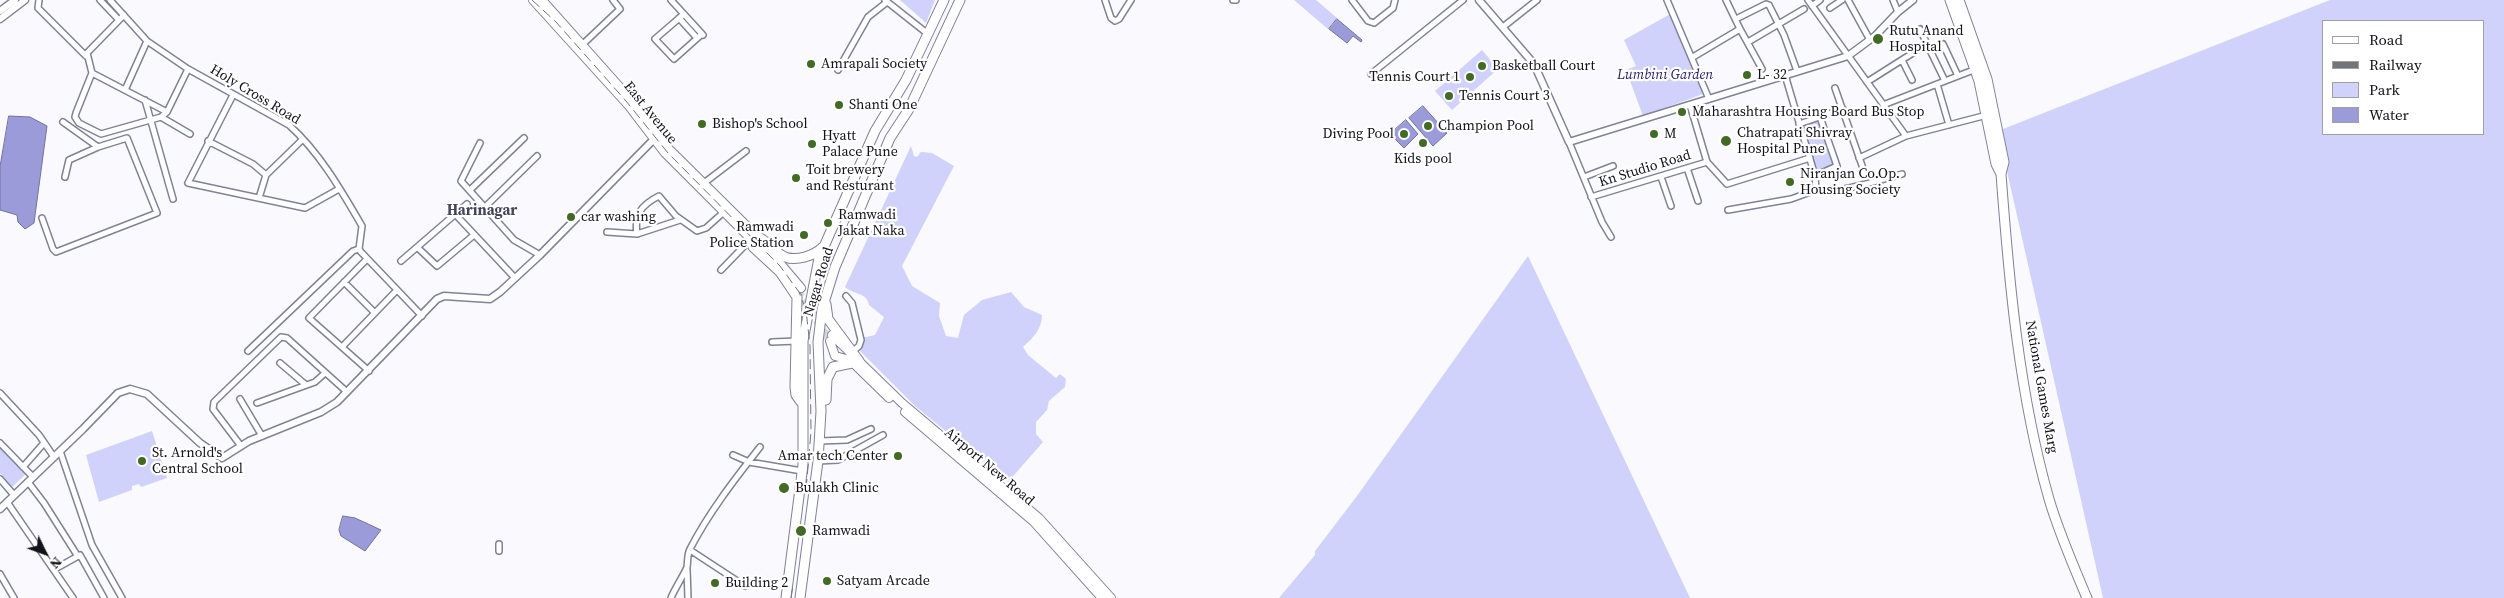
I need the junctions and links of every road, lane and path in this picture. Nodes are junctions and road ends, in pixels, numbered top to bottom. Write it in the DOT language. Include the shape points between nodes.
graph roads {
  1 [pos="15,0"];
  2 [pos="25,0"];
  3 [pos="39,0"];
  4 [pos="100,0"];
  5 [pos="110,0"];
  6 [pos="534,0"];
  7 [pos="542,0"];
  8 [pos="613,0"];
  9 [pos="944,0"];
  10 [pos="960,0"];
  11 [pos="1105,0"];
  12 [pos="1131,0"];
  13 [pos="1352,0"];
  14 [pos="1395,0"];
  15 [pos="1463,0"];
  16 [pos="1479,0"];
  17 [pos="1526,0"];
  18 [pos="1537,0"];
  19 [pos="1667,0"];
  20 [pos="1726,0"];
  21 [pos="1808,0"];
  22 [pos="1820,0"];
  23 [pos="1842,0"];
  24 [pos="1848,0"];
  25 [pos="1893,0"];
  26 [pos="1914,0"];
  27 [pos="1950,0"];
  28 [pos="1959,0"];
  29 [pos="886,1"];
  30 [pos="673,2"];
  31 [pos="1530,6"];
  32 [pos="1812,6"];
  33 [pos="1830,8"];
  34 [pos="8,9"];
  35 [pos="1804,10"];
  36 [pos="0,11"];
  37 [pos="1898,12"];
  38 [pos="124,15"];
  39 [pos="682,16"];
  40 [pos="0,19"];
  41 [pos="1736,19"];
  42 [pos="119,20"];
  43 [pos="1779,24"];
  44 [pos="1503,27"];
  45 [pos="1740,29"];
  46 [pos="1920,29"];
  47 [pos="928,34"];
  48 [pos="697,38"];
  49 [pos="1870,40"];
  50 [pos="147,42"];
  51 [pos="1748,42"];
  52 [pos="582,44"];
  53 [pos="1927,44"];
  54 [pos="1943,44"];
  55 [pos="86,56"];
  56 [pos="1848,56"];
  57 [pos="1692,57"];
  58 [pos="1902,60"];
  59 [pos="914,64"];
  60 [pos="1980,68"];
  61 [pos="188,69"];
  62 [pos="1762,69"];
  63 [pos="838,70"];
  64 [pos="928,71"];
  65 [pos="1797,71"];
  66 [pos="92,73"];
  67 [pos="1371,74"];
  68 [pos="908,75"];
  69 [pos="1784,75"];
  70 [pos="1958,76"];
  71 [pos="1912,80"];
  72 [pos="1945,81"];
  73 [pos="922,82"];
  74 [pos="1867,82"];
  75 [pos="1937,84"];
  76 [pos="1835,88"];
  77 [pos="125,90"];
  78 [pos="233,95"];
  79 [pos="1709,99"];
  80 [pos="145,100"];
  81 [pos="1690,105"];
  82 [pos="1883,105"];
  83 [pos="1842,109"];
  84 [pos="167,112"];
  85 [pos="1990,114"];
  86 [pos="161,117"];
  87 [pos="1820,117"];
  88 [pos="150,121"];
  89 [pos="63,122"];
  90 [pos="1799,124"];
  91 [pos="1949,125"];
  92 [pos="190,134"];
  93 [pos="1906,136"];
  94 [pos="656,137"];
  95 [pos="524,138"];
  96 [pos="304,139"];
  97 [pos="208,142"];
  98 [pos="1569,142"];
  99 [pos="480,143"];
  100 [pos="98,147"];
  101 [pos="746,151"];
  102 [pos="537,156"];
  103 [pos="1810,158"];
  104 [pos="1859,158"];
  105 [pos="1707,162"];
  106 [pos="1613,166"];
  107 [pos="1687,168"];
  108 [pos="1902,174"];
  109 [pos="266,176"];
  110 [pos="1815,176"];
  111 [pos="65,177"];
  112 [pos="1584,177"];
  113 [pos="1661,177"];
  114 [pos="1866,177"];
  115 [pos="704,183"];
  116 [pos="340,188"];
  117 [pos="470,190"];
  118 [pos="1816,190"];
  119 [pos="1592,197"];
  120 [pos="259,198"];
  121 [pos="173,199"];
  122 [pos="1698,201"];
  123 [pos="467,204"];
  124 [pos="1671,206"];
  125 [pos="484,208"];
  126 [pos="726,210"];
  127 [pos="1728,210"];
  128 [pos="456,215"];
  129 [pos="42,218"];
  130 [pos="680,220"];
  131 [pos="607,232"];
  132 [pos="474,234"];
  133 [pos="637,234"];
  134 [pos="754,236"];
  135 [pos="1611,237"];
  136 [pos="824,246"];
  137 [pos="418,248"];
  138 [pos="359,249"];
  139 [pos="540,255"];
  140 [pos="367,259"];
  141 [pos="401,261"];
  142 [pos="721,270"];
  143 [pos="515,278"];
  144 [pos="344,282"];
  145 [pos="799,289"];
  146 [pos="397,290"];
  147 [pos="827,291"];
  148 [pos="846,296"];
  149 [pos="376,313"];
  150 [pos="422,316"];
  151 [pos="831,338"];
  152 [pos="800,341"];
  153 [pos="772,342"];
  154 [pos="342,347"];
  155 [pos="248,350"];
  156 [pos="852,352"];
  157 [pos="856,362"];
  158 [pos="280,363"];
  159 [pos="369,371"];
  160 [pos="325,373"];
  161 [pos="306,385"];
  162 [pos="347,392"];
  163 [pos="0,393"];
  164 [pos="240,399"];
  165 [pos="257,403"];
  166 [pos="821,416"];
  167 [pos="871,429"];
  168 [pos="883,435"];
  169 [pos="262,436"];
  170 [pos="820,441"];
  171 [pos="0,443"];
  172 [pos="44,444"];
  173 [pos="241,446"];
  174 [pos="760,447"];
  175 [pos="60,451"];
  176 [pos="734,455"];
  177 [pos="54,457"];
  178 [pos="818,461"];
  179 [pos="749,462"];
  180 [pos="23,467"];
  181 [pos="802,471"];
  182 [pos="0,479"];
  183 [pos="30,480"];
  184 [pos="14,495"];
  185 [pos="7,502"];
  186 [pos="0,509"];
  187 [pos="499,544"];
  188 [pos="690,550"];
  189 [pos="499,551"];
  190 [pos="77,555"];
  191 [pos="55,569"];
  192 [pos="687,569"];
  193 [pos="0,574"];
  194 [pos="745,586"];
  195 [pos="14,598"];
  196 [pos="73,598"];
  197 [pos="104,598"];
  198 [pos="122,598"];
  199 [pos="671,598"];
  200 [pos="688,598"];
  201 [pos="786,598"];
  202 [pos="800,598"];
  203 [pos="1102,598"];
  204 [pos="1111,598"];
  205 [pos="2087,598"];
  1 -- 34 [label="street"];
  2 -- 34 [label="street"];
  3 -- 55 [label="street" via="38,8"];
  4 -- 42 [label="street"];
  5 -- 38 [label="street, Holy Cross Road"];
  6 -- 94 [label="main road, East Avenue"];
  7 -- 52 [label="main road, East Avenue"];
  8 -- 52 [label="street" via="620,9"];
  9 -- 47 [label="main road, Nagar Road"];
  10 -- 64 [label="main road, Nagar Road"];
  11 -- 12 [label="street" via="1110,18 1115,21"];
  13 -- 14 [label="street" via="1368,21 1374,23 1393,8"];
  15 -- 67 [label="street"];
  16 -- 44 [label="street"];
  17 -- 31 [label="street"];
  18 -- 31 [label="street"];
  19 -- 57 [label="street"];
  20 -- 41 [label="street"];
  21 -- 32 [label="street"];
  22 -- 32 [label="street"];
  23 -- 33 [label="street"];
  24 -- 49 [label="street"];
  25 -- 37 [label="street"];
  26 -- 37 [label="street"];
  27 -- 60 [label="main road, National Games Marg"];
  28 -- 60 [label="main road, National Games Marg"];
  29 -- 47 [label="street"];
  29 -- 63 [label="street" via="868,17"];
  30 -- 39 [label="street"];
  31 -- 44 [label="street"];
  32 -- 56 [label="street"];
  34 -- 36 [label="street"];
  34 -- 40 [label="street"];
  35 -- 43 [label="street"];
  37 -- 49 [label="street"];
  38 -- 42 [label="street"];
  38 -- 50 [label="street, Holy Cross Road"];
  39 -- 48 [label="street"];
  39 -- 48 [label="street" via="702,34"];
  39 -- 48 [label="street" via="655,39 674,59"];
  41 -- 43 [label="street" via="1766,4"];
  41 -- 45 [label="street"];
  42 -- 55 [label="street"];
  43 -- 51 [label="street"];
  43 -- 65 [label="street"];
  44 -- 98 [label="street" via="1534,64"];
  45 -- 51 [label="street"];
  45 -- 57 [label="street"];
  46 -- 53 [label="street"];
  47 -- 59 [label="main road, Nagar Road"];
  49 -- 56 [label="street"];
  50 -- 61 [label="street, Holy Cross Road"];
  50 -- 77 [label="street"];
  51 -- 62 [label="street"];
  52 -- 94 [label="main road, East Avenue" via="633,102"];
  53 -- 58 [label="street"];
  53 -- 72 [label="street"];
  54 -- 70 [label="street"];
  55 -- 66 [label="street"];
  56 -- 65 [label="street"];
  56 -- 74 [label="street"];
  57 -- 79 [label="street"];
  58 -- 71 [label="street"];
  58 -- 74 [label="street"];
  59 -- 64 [label="main road" via="919,71"];
  59 -- 68 [label="main road, Nagar Road"];
  60 -- 70 [label="street"];
  60 -- 85 [label="main road, National Games Marg"];
  61 -- 78 [label="street, Holy Cross Road"];
  61 -- 84 [label="street"];
  64 -- 73 [label="main road, Nagar Road"];
  65 -- 69 [label="street"];
  66 -- 77 [label="street"];
  66 -- 88 [label="street" via="76,113 79,123 101,134"];
  68 -- 73 [label="main road" via="917,75"];
  68 -- 136 [label="main road, Nagar Road" via="875,131"];
  69 -- 79 [label="street"];
  69 -- 90 [label="street"];
  70 -- 72 [label="street"];
  72 -- 75 [label="street"];
  73 -- 147 [label="main road, Nagar Road" via="890,138"];
  74 -- 82 [label="street"];
  75 -- 82 [label="street"];
  75 -- 91 [label="street"];
  76 -- 83 [label="street"];
  77 -- 80 [label="street"];
  78 -- 96 [label="street, Holy Cross Road" via="289,125"];
  78 -- 97 [label="street"];
  79 -- 81 [label="street"];
  80 -- 84 [label="street"];
  80 -- 88 [label="street"];
  81 -- 98 [label="street"];
  81 -- 105 [label="street"];
  82 -- 93 [label="street"];
  83 -- 87 [label="street"];
  83 -- 104 [label="street"];
  84 -- 86 [label="street"];
  85 -- 91 [label="street"];
  85 -- 205 [label="main road, National Games Marg" via="1996,164 2001,174 2010,281 2029,409 2060,535"];
  86 -- 88 [label="street"];
  86 -- 92 [label="street"];
  87 -- 90 [label="street"];
  87 -- 110 [label="street" via="1837,166"];
  88 -- 121 [label="street"];
  89 -- 100 [label="street"];
  90 -- 103 [label="street"];
  91 -- 93 [label="street"];
  93 -- 104 [label="street"];
  94 -- 115 [label="main road, East Avenue"];
  94 -- 126 [label="main road, East Avenue"];
  94 -- 139 [label="street"];
  95 -- 117 [label="street"];
  96 -- 109 [label="street"];
  96 -- 116 [label="street, Holy Cross Road"];
  97 -- 109 [label="street" via="252,164"];
  97 -- 120 [label="street" via="188,182"];
  98 -- 112 [label="street"];
  99 -- 117 [label="street" via="460,179"];
  100 -- 111 [label="street" via="69,160"];
  100 -- 129 [label="street" via="124,137 129,141 157,212 56,252"];
  101 -- 115 [label="street"];
  102 -- 125 [label="street"];
  103 -- 105 [label="street, Kn Studio Road" via="1727,184"];
  103 -- 110 [label="street"];
  104 -- 114 [label="street"];
  105 -- 107 [label="street, Kn Studio Road"];
  106 -- 112 [label="street"];
  107 -- 113 [label="street, Kn Studio Road"];
  107 -- 122 [label="street"];
  108 -- 118 [label="street" via="1835,192"];
  109 -- 120 [label="street"];
  110 -- 118 [label="street"];
  112 -- 119 [label="street"];
  113 -- 119 [label="street, Kn Studio Road"];
  113 -- 124 [label="street"];
  115 -- 126 [label="main road, East Avenue"];
  116 -- 120 [label="street" via="305,208"];
  116 -- 138 [label="street, Holy Cross Road" via="362,226"];
  117 -- 125 [label="street"];
  118 -- 127 [label="street"];
  119 -- 135 [label="street"];
  123 -- 128 [label="street"];
  125 -- 139 [label="street" via="514,240"];
  126 -- 130 [label="street" via="701,231"];
  126 -- 134 [label="main road, East Avenue"];
  128 -- 132 [label="street"];
  128 -- 137 [label="street"];
  130 -- 133 [label="street"];
  130 -- 133 [label="street" via="659,196 637,213"];
  131 -- 133 [label="street"];
  132 -- 137 [label="street" via="437,266"];
  132 -- 143 [label="street"];
  134 -- 136 [label="main road" via="786,259 814,254"];
  134 -- 142 [label="street"];
  134 -- 145 [label="main road, East Avenue"];
  134 -- 152 [label="main road" via="753,247 780,272 797,296"];
  136 -- 152 [label="main road, Nagar Road"];
  137 -- 141 [label="street"];
  138 -- 140 [label="street"];
  138 -- 155 [label="street" via="353,251"];
  139 -- 143 [label="street"];
  140 -- 144 [label="street"];
  140 -- 146 [label="street"];
  143 -- 150 [label="street" via="490,299 440,297"];
  144 -- 149 [label="street"];
  144 -- 154 [label="street" via="309,318"];
  146 -- 149 [label="street"];
  146 -- 150 [label="street"];
  147 -- 156 [label="main road" via="828,319"];
  147 -- 166 [label="main road, Nagar Road" via="818,342"];
  148 -- 156 [label="street" via="852,303 861,340"];
  149 -- 154 [label="street"];
  150 -- 159 [label="street"];
  151 -- 157 [label="main road"];
  152 -- 153 [label="street"];
  152 -- 181 [label="main road" via="796,395 802,402"];
  154 -- 159 [label="street"];
  156 -- 157 [label="main road"];
  157 -- 166 [label="main road" via="836,365 829,374"];
  157 -- 203 [label="main road, Airport New Road" via="910,417 1034,522"];
  157 -- 204 [label="main road, Airport New Road" via="1039,518"];
  158 -- 161 [label="street"];
  159 -- 162 [label="street"];
  160 -- 161 [label="street" via="319,380"];
  160 -- 162 [label="street"];
  160 -- 173 [label="street" via="286,338 278,339 214,402 213,409"];
  161 -- 165 [label="street"];
  162 -- 169 [label="street" via="321,412"];
  163 -- 172 [label="street"];
  164 -- 169 [label="street"];
  166 -- 170 [label="main road, Nagar Road"];
  167 -- 170 [label="street" via="847,440"];
  168 -- 178 [label="street" via="838,460"];
  169 -- 173 [label="street"];
  170 -- 178 [label="main road, Nagar Road"];
  171 -- 180 [label="street"];
  172 -- 177 [label="street"];
  172 -- 180 [label="street"];
  173 -- 175 [label="street" via="219,458 147,394 124,390 113,396"];
  174 -- 179 [label="street"];
  175 -- 177 [label="street"];
  175 -- 198 [label="street" via="92,545"];
  176 -- 179 [label="street"];
  177 -- 183 [label="street"];
  178 -- 202 [label="main road, Nagar Road"];
  179 -- 181 [label="street"];
  179 -- 188 [label="street" via="716,506"];
  180 -- 183 [label="street"];
  181 -- 201 [label="main road"];
  182 -- 184 [label="street"];
  183 -- 184 [label="street"];
  183 -- 190 [label="street"];
  184 -- 185 [label="street"];
  185 -- 186 [label="street"];
  185 -- 191 [label="street"];
  187 -- 189 [label="street"];
  188 -- 192 [label="street"];
  188 -- 194 [label="street"];
  190 -- 191 [label="street"];
  190 -- 197 [label="street" via="83,558"];
  191 -- 196 [label="street"];
  192 -- 199 [label="street"];
  192 -- 200 [label="street"];
  193 -- 195 [label="street"];
}
